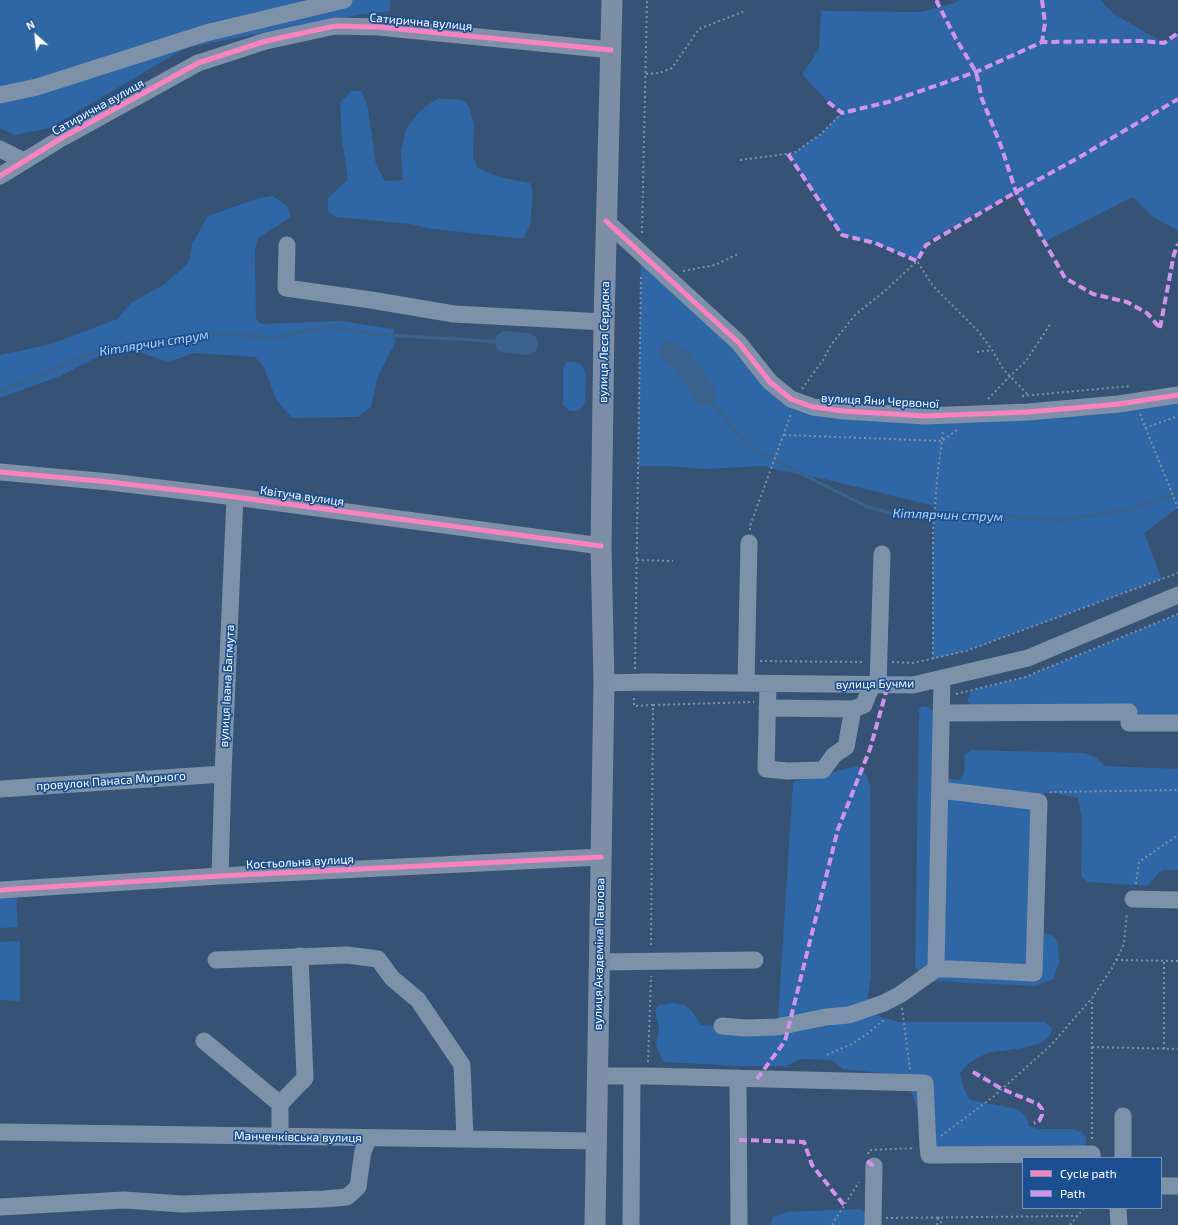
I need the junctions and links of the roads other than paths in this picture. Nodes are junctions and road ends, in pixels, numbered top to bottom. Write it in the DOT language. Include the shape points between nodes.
graph roads {
  1 [pos="344,0"];
  2 [pos="612,0"];
  3 [pos="611,50"];
  4 [pos="0,95"];
  5 [pos="0,149"];
  6 [pos="24,161"];
  7 [pos="0,176"];
  8 [pos="606,220"];
  9 [pos="287,245"];
  10 [pos="604,322"];
  11 [pos="1178,394"];
  12 [pos="0,472"];
  13 [pos="235,497"];
  14 [pos="749,543"];
  15 [pos="601,546"];
  16 [pos="882,554"];
  17 [pos="1178,595"];
  18 [pos="942,678"];
  19 [pos="604,683"];
  20 [pos="746,683"];
  21 [pos="768,684"];
  22 [pos="876,685"];
  23 [pos="767,708"];
  24 [pos="853,709"];
  25 [pos="942,713"];
  26 [pos="1178,723"];
  27 [pos="223,774"];
  28 [pos="0,789"];
  29 [pos="940,790"];
  30 [pos="601,857"];
  31 [pos="220,876"];
  32 [pos="0,890"];
  33 [pos="1133,899"];
  34 [pos="1178,900"];
  35 [pos="300,956"];
  36 [pos="216,960"];
  37 [pos="755,960"];
  38 [pos="599,962"];
  39 [pos="936,969"];
  40 [pos="722,1026"];
  41 [pos="204,1041"];
  42 [pos="597,1076"];
  43 [pos="640,1076"];
  44 [pos="738,1078"];
  45 [pos="280,1104"];
  46 [pos="1123,1116"];
  47 [pos="0,1132"];
  48 [pos="280,1137"];
  49 [pos="369,1138"];
  50 [pos="465,1139"];
  51 [pos="596,1142"];
  52 [pos="1092,1156"];
  53 [pos="1123,1157"];
  54 [pos="871,1160"];
  55 [pos="1162,1186"];
  56 [pos="1178,1186"];
  57 [pos="0,1208"];
  58 [pos="1118,1209"];
  59 [pos="873,1221"];
  60 [pos="595,1225"];
  61 [pos="631,1225"];
  62 [pos="740,1225"];
  63 [pos="1119,1225"];
  1 -- 4 [label="street" via="206,33 37,87"];
  2 -- 3 [label="main road, вулиця Леся Сердюка"];
  3 -- 6 [label="street, Сатирична вулиця" via="378,27 335,26 266,41 198,63"];
  3 -- 8 [label="main road, вулиця Леся Сердюка"];
  5 -- 6 [label="street"];
  6 -- 7 [label="street, Сатирична вулиця"];
  8 -- 10 [label="main road, вулиця Леся Сердюка"];
  8 -- 11 [label="street, вулиця Яни Червоної" via="739,344 770,382 791,399 813,407 925,416 1028,412 1119,404 1134,394"];
  9 -- 10 [label="street" via="286,288 454,314"];
  10 -- 15 [label="main road, вулиця Леся Сердюка"];
  12 -- 13 [label="street, Квітуча вулиця"];
  13 -- 15 [label="street, Квітуча вулиця"];
  13 -- 27 [label="street, вулиця Івана Багмута"];
  14 -- 20 [label="street"];
  15 -- 19 [label="main road, вулиця Леся Сердюка"];
  16 -- 22 [label="street"];
  17 -- 18 [label="street, вулиця Бучми" via="1028,658"];
  18 -- 22 [label="street, вулиця Бучми" via="913,685"];
  18 -- 25 [label="street"];
  19 -- 20 [label="street, вулиця Бучми"];
  19 -- 30 [label="main road, вулиця Академіка Павлова"];
  20 -- 21 [label="street, вулиця Бучми"];
  21 -- 22 [label="street, вулиця Бучми"];
  21 -- 23 [label="street"];
  22 -- 24 [label="street" via="868,694 864,705"];
  23 -- 24 [label="street"];
  23 -- 24 [label="street" via="766,769 788,771 823,770 834,755 846,747"];
  25 -- 26 [label="street" via="1129,712 1129,722"];
  25 -- 29 [label="street"];
  27 -- 28 [label="street, провулок Панаса Мирного"];
  27 -- 31 [label="street, вулиця Івана Багмута"];
  29 -- 39 [label="street"];
  29 -- 39 [label="street" via="1039,802 1034,973"];
  30 -- 31 [label="street, Костьольна вулиця"];
  30 -- 38 [label="main road, вулиця Академіка Павлова"];
  31 -- 32 [label="street, Костьольна вулиця"];
  33 -- 34 [label="street"];
  35 -- 36 [label="street"];
  35 -- 45 [label="street" via="305,1078"];
  35 -- 50 [label="street" via="347,955 378,959 392,978 418,1000 462,1065"];
  37 -- 38 [label="street"];
  38 -- 42 [label="main road, вулиця Академіка Павлова"];
  39 -- 40 [label="street" via="884,1003 849,1015 826,1017 789,1026"];
  41 -- 45 [label="street"];
  42 -- 43 [label="street"];
  42 -- 51 [label="main road, вулиця Академіка Павлова"];
  43 -- 44 [label="street"];
  43 -- 61 [label="street"];
  44 -- 52 [label="street" via="925,1083 929,1155"];
  44 -- 62 [label="street"];
  45 -- 48 [label="street"];
  46 -- 53 [label="street"];
  47 -- 48 [label="street, Манченківська вулиця"];
  48 -- 49 [label="street, Манченківська вулиця"];
  49 -- 50 [label="street, Манченківська вулиця"];
  49 -- 57 [label="street" via="363,1151 358,1187 347,1197 182,1204 124,1200"];
  50 -- 51 [label="street, Манченківська вулиця"];
  51 -- 60 [label="main road, вулиця Академіка Павлова"];
  54 -- 59 [label="street"];
  55 -- 56 [label="street"];
  58 -- 63 [label="street"];
}
